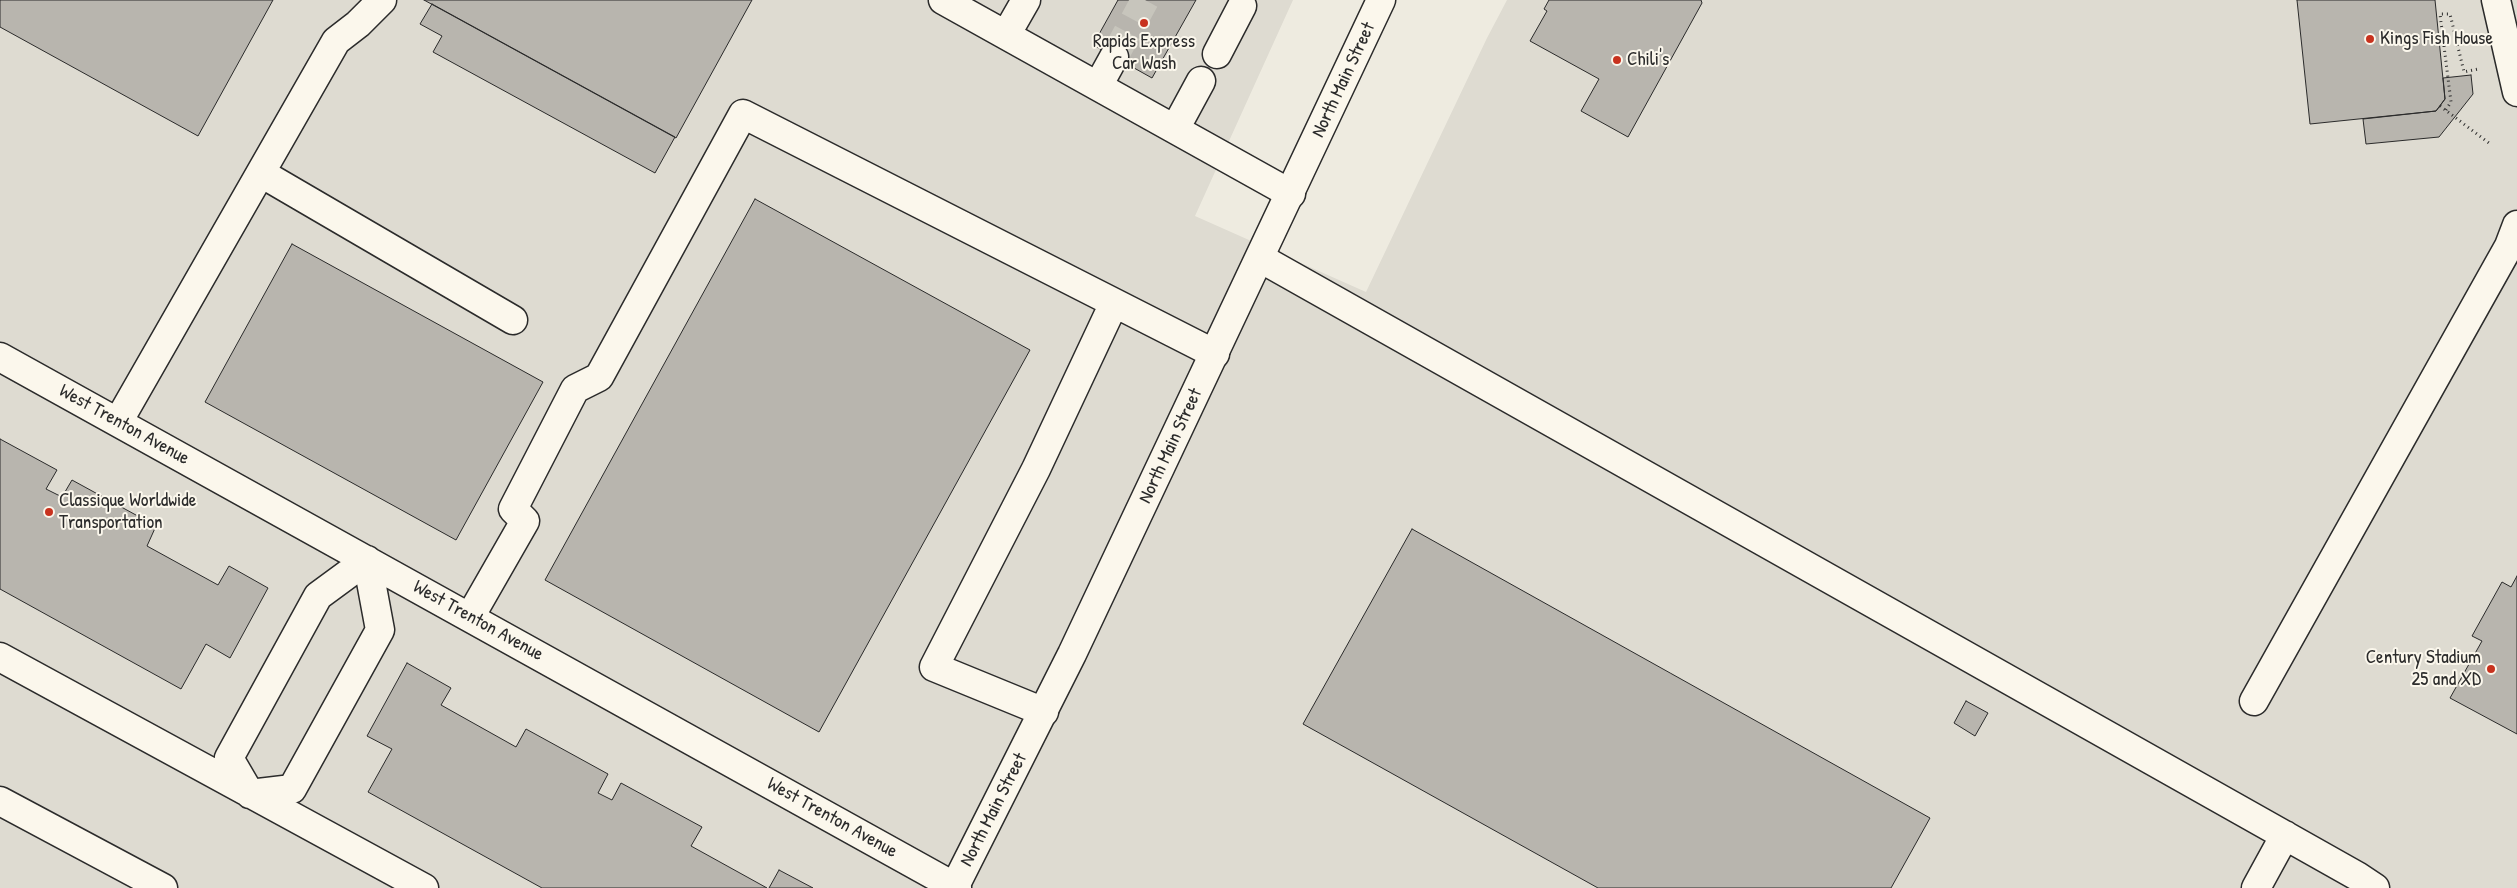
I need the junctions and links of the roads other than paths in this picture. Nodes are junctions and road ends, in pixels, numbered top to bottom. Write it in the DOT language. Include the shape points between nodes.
graph roads {
  1 [pos="382,0"];
  2 [pos="943,0"];
  3 [pos="1026,0"];
  4 [pos="1381,0"];
  5 [pos="2496,0"];
  6 [pos="1242,6"];
  7 [pos="1006,35"];
  8 [pos="1217,54"];
  9 [pos="1114,57"];
  10 [pos="1201,81"];
  11 [pos="1098,86"];
  12 [pos="2517,92"];
  13 [pos="1175,130"];
  14 [pos="260,173"];
  15 [pos="1291,194"];
  16 [pos="2517,225"];
  17 [pos="1260,258"];
  18 [pos="1114,303"];
  19 [pos="513,320"];
  20 [pos="1215,354"];
  21 [pos="0,356"];
  22 [pos="118,422"];
  23 [pos="367,560"];
  24 [pos="470,617"];
  25 [pos="0,657"];
  26 [pos="2254,701"];
  27 [pos="1044,712"];
  28 [pos="250,794"];
  29 [pos="0,801"];
  30 [pos="2285,835"];
  31 [pos="164,888"];
  32 [pos="424,888"];
  33 [pos="956,888"];
  34 [pos="2256,888"];
  35 [pos="2375,888"];
  1 -- 14 [label="street" via="336,41"];
  2 -- 7 [label="street"];
  3 -- 7 [label="street"];
  4 -- 15 [label="street, North Main Street"];
  5 -- 12 [label="street"];
  6 -- 8 [label="street"];
  7 -- 11 [label="street"];
  9 -- 11 [label="street"];
  10 -- 13 [label="street"];
  11 -- 13 [label="street"];
  13 -- 15 [label="street"];
  14 -- 19 [label="street"];
  14 -- 22 [label="street"];
  15 -- 17 [label="street, North Main Street"];
  16 -- 26 [label="street" via="2509,246"];
  17 -- 20 [label="street, North Main Street"];
  17 -- 30 [label="street"];
  18 -- 20 [label="street"];
  18 -- 24 [label="street" via="743,114 599,377 575,389 513,508 524,521"];
  18 -- 27 [label="street" via="1036,469 934,667"];
  20 -- 27 [label="street, North Main Street"];
  21 -- 22 [label="street, West Trenton Avenue"];
  22 -- 23 [label="street, West Trenton Avenue"];
  23 -- 24 [label="street, West Trenton Avenue"];
  23 -- 28 [label="street" via="318,596 229,758"];
  23 -- 28 [label="street" via="380,630 292,790"];
  24 -- 33 [label="street, West Trenton Avenue"];
  25 -- 28 [label="street"];
  27 -- 33 [label="street, North Main Street"];
  28 -- 32 [label="street"];
  29 -- 31 [label="street"];
  30 -- 34 [label="street"];
  30 -- 35 [label="street"];
}
